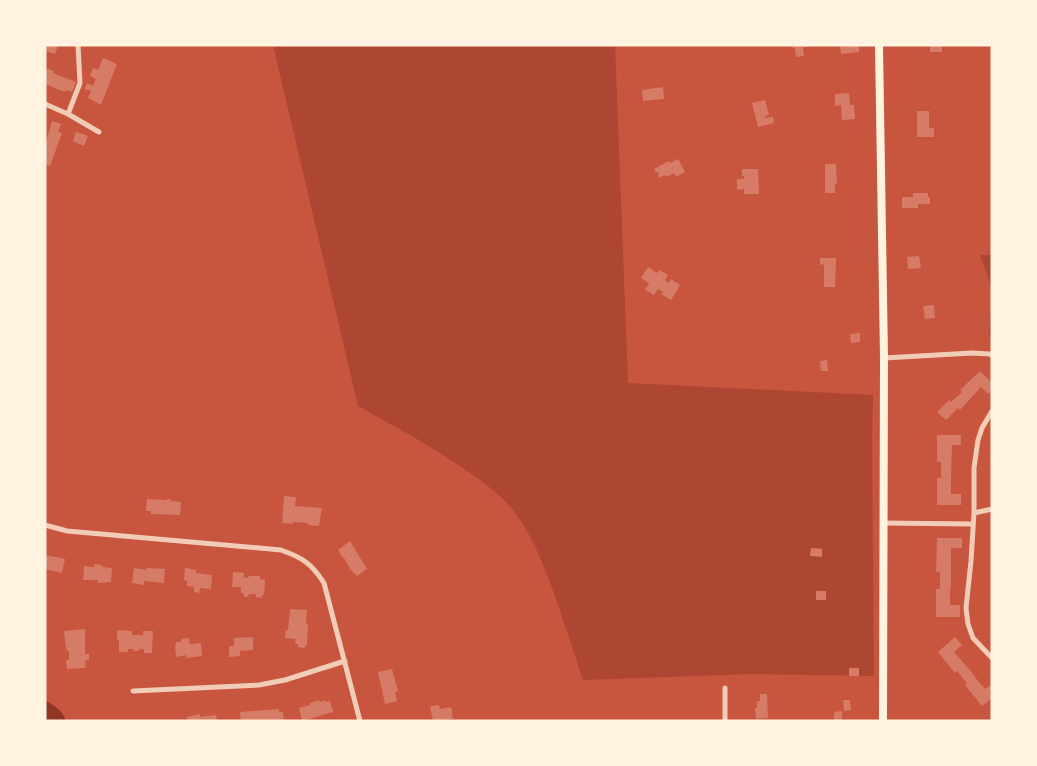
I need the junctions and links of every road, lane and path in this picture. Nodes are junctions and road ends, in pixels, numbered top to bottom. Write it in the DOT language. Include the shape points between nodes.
graph roads {
  1 [pos="78,45"];
  2 [pos="879,45"];
  3 [pos="45,104"];
  4 [pos="68,114"];
  5 [pos="99,132"];
  6 [pos="992,356"];
  7 [pos="884,358"];
  8 [pos="992,411"];
  9 [pos="992,509"];
  10 [pos="974,513"];
  11 [pos="883,523"];
  12 [pos="972,524"];
  13 [pos="45,525"];
  14 [pos="992,658"];
  15 [pos="345,661"];
  16 [pos="725,688"];
  17 [pos="133,692"];
  18 [pos="360,721"];
  19 [pos="725,721"];
  20 [pos="884,721"];
  1 -- 4 [label="street" via="80,83"];
  2 -- 7 [label="main road"];
  3 -- 4 [label="street"];
  4 -- 5 [label="street"];
  6 -- 7 [label="street" via="972,353"];
  7 -- 11 [label="main road"];
  8 -- 10 [label="street" via="978,440"];
  9 -- 10 [label="street"];
  10 -- 12 [label="street"];
  11 -- 12 [label="street"];
  11 -- 20 [label="main road"];
  12 -- 14 [label="street" via="968,624 973,638"];
  13 -- 15 [label="street" via="67,531 281,549 299,557 314,568 324,583"];
  15 -- 17 [label="street" via="259,685"];
  15 -- 18 [label="street"];
  16 -- 19 [label="street"];
}
